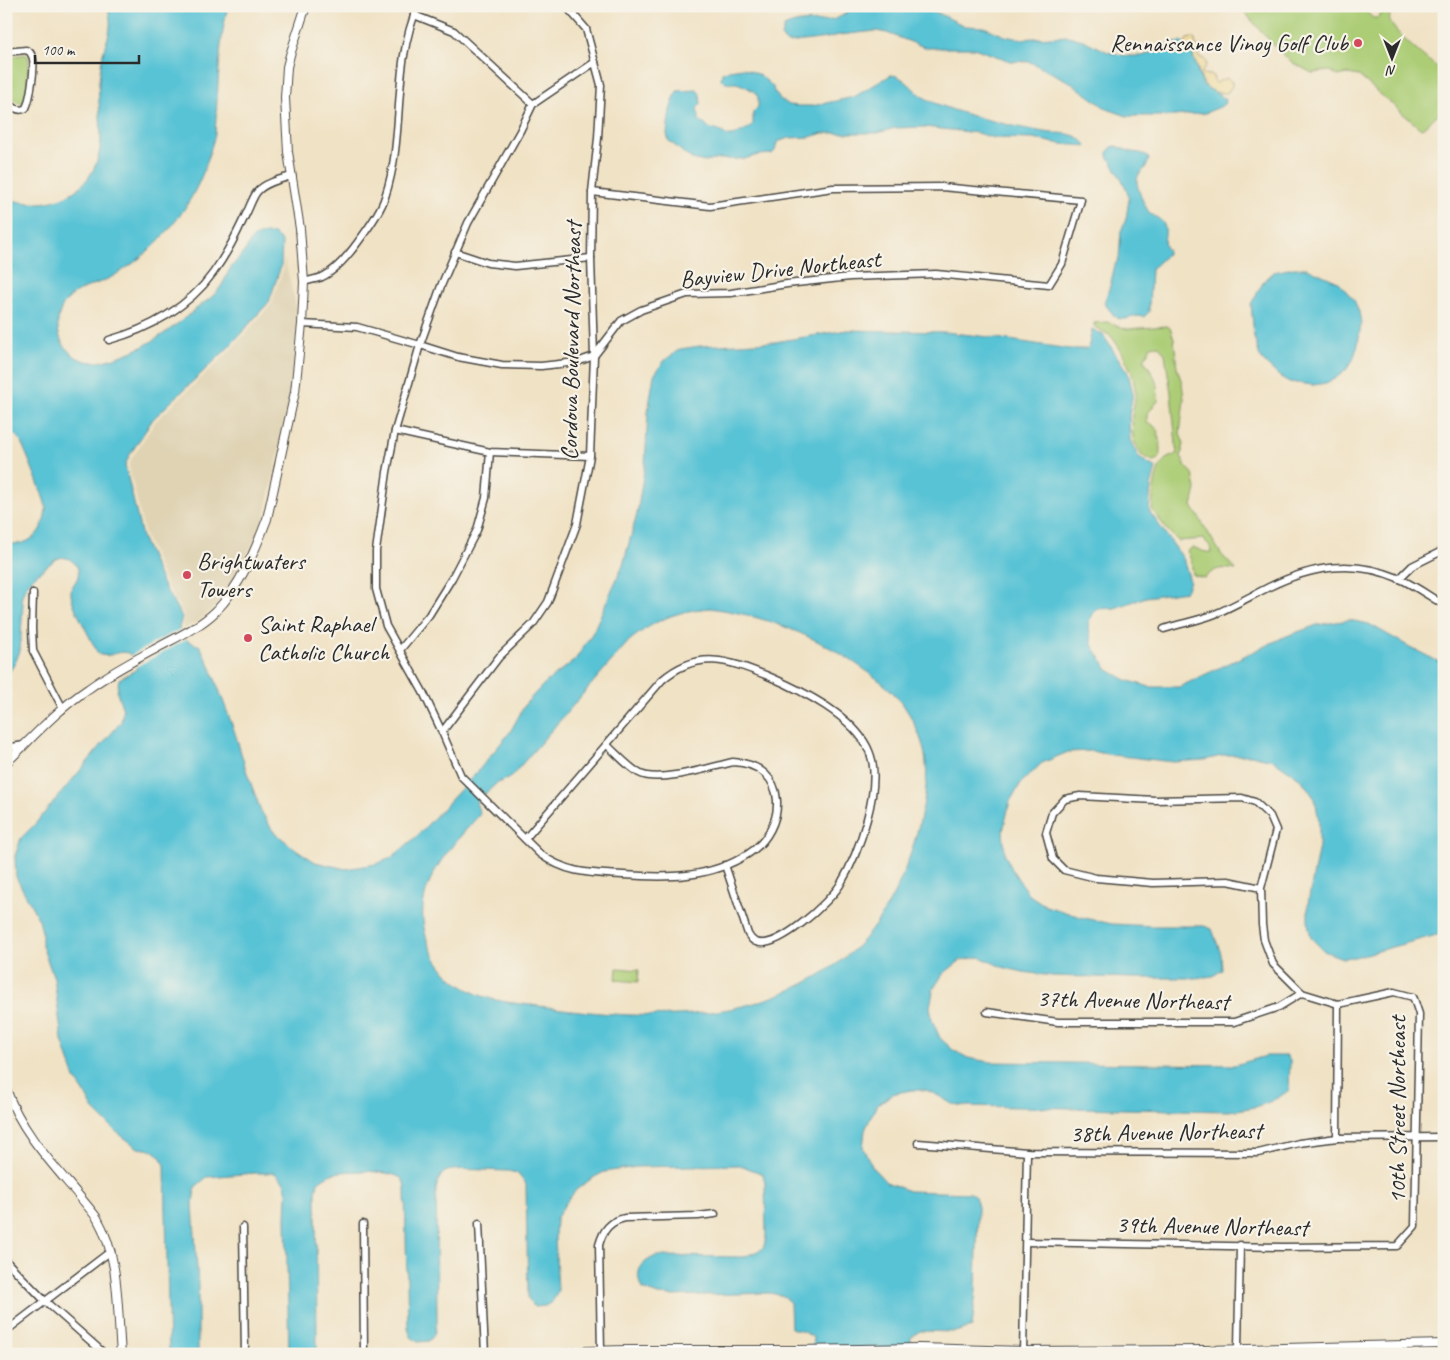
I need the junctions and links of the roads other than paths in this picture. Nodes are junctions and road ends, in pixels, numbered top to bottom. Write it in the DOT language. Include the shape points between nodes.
graph roads {
  1 [pos="306,6"];
  2 [pos="418,6"];
  3 [pos="566,6"];
  4 [pos="414,15"];
  5 [pos="6,52"];
  6 [pos="595,62"];
  7 [pos="6,101"];
  8 [pos="533,104"];
  9 [pos="292,176"];
  10 [pos="592,192"];
  11 [pos="456,252"];
  12 [pos="590,258"];
  13 [pos="304,282"];
  14 [pos="302,324"];
  15 [pos="109,340"];
  16 [pos="420,344"];
  17 [pos="594,356"];
  18 [pos="395,431"];
  19 [pos="490,452"];
  20 [pos="590,456"];
  21 [pos="1444,550"];
  22 [pos="1399,578"];
  23 [pos="33,593"];
  24 [pos="1444,605"];
  25 [pos="1164,629"];
  26 [pos="400,650"];
  27 [pos="63,709"];
  28 [pos="442,732"];
  29 [pos="26,744"];
  30 [pos="607,745"];
  31 [pos="6,748"];
  32 [pos="6,763"];
  33 [pos="525,839"];
  34 [pos="725,865"];
  35 [pos="1261,888"];
  36 [pos="1302,993"];
  37 [pos="1338,1004"];
  38 [pos="987,1012"];
  39 [pos="6,1090"];
  40 [pos="1418,1136"];
  41 [pos="1444,1137"];
  42 [pos="1337,1138"];
  43 [pos="918,1143"];
  44 [pos="1027,1152"];
  45 [pos="715,1214"];
  46 [pos="480,1223"];
  47 [pos="363,1224"];
  48 [pos="243,1227"];
  49 [pos="1026,1242"];
  50 [pos="1240,1245"];
  51 [pos="1397,1246"];
  52 [pos="111,1251"];
  53 [pos="6,1261"];
  54 [pos="45,1301"];
  55 [pos="6,1331"];
  56 [pos="1444,1344"];
  57 [pos="1238,1349"];
  58 [pos="601,1350"];
  59 [pos="655,1352"];
  60 [pos="1023,1352"];
  61 [pos="105,1354"];
  62 [pos="121,1354"];
  63 [pos="245,1354"];
  64 [pos="364,1354"];
  65 [pos="485,1354"];
  66 [pos="564,1354"];
  1 -- 9 [label="street" via="290,55 286,81 286,131"];
  2 -- 4 [label="street"];
  3 -- 6 [label="street, Cordova Boulevard Northeast" via="586,29"];
  4 -- 8 [label="street" via="454,32"];
  4 -- 13 [label="street" via="402,63 395,154 385,198 347,257 324,276"];
  5 -- 7 [label="street" via="29,52 33,65 26,108 19,110"];
  6 -- 8 [label="street"];
  6 -- 10 [label="street, Cordova Boulevard Northeast" via="601,85"];
  8 -- 11 [label="street" via="468,223"];
  9 -- 13 [label="street"];
  9 -- 15 [label="street" via="276,180 258,191 227,251 198,291 151,324"];
  10 -- 12 [label="street, Cordova Boulevard Northeast"];
  10 -- 17 [label="street, Bayview Drive Northeast" via="710,206 833,188 942,187 1081,200 1062,264 1049,285 936,274 850,276 731,293 687,294 641,310 621,321"];
  11 -- 12 [label="street" via="488,263 515,266"];
  11 -- 16 [label="street" via="440,286"];
  12 -- 17 [label="street, Cordova Boulevard Northeast"];
  13 -- 14 [label="street"];
  14 -- 16 [label="street" via="356,327"];
  14 -- 27 [label="street" via="293,401 267,519 234,588 208,618 86,690"];
  16 -- 17 [label="street" via="458,357 502,365 541,366 577,362"];
  16 -- 18 [label="street"];
  17 -- 20 [label="street, Cordova Boulevard Northeast"];
  18 -- 19 [label="street"];
  18 -- 26 [label="street" via="376,552 376,589 386,626"];
  19 -- 20 [label="street"];
  19 -- 26 [label="street" via="486,498 477,530 429,616"];
  20 -- 28 [label="street, Cordova Boulevard Northeast" via="577,524 548,602 533,624 499,657"];
  21 -- 22 [label="street" via="1412,566"];
  22 -- 24 [label="street"];
  22 -- 25 [label="street" via="1344,566 1326,568 1285,580 1199,620"];
  23 -- 27 [label="street" via="33,651"];
  26 -- 28 [label="street"];
  27 -- 29 [label="street"];
  28 -- 33 [label="street" via="461,776"];
  29 -- 31 [label="street"];
  29 -- 32 [label="street"];
  30 -- 33 [label="street"];
  30 -- 34 [label="street" via="638,772 652,777 733,762 749,764 764,772 774,788 778,803 775,820 756,848"];
  30 -- 34 [label="street" via="662,680 680,667 700,660 725,662 777,680 800,691 856,730 873,762 874,787 870,808 848,871 820,908 777,939 767,943 751,940"];
  33 -- 34 [label="street" via="557,865 583,872 681,876"];
  35 -- 35 [label="street, 10th Street Northeast" via="1276,830 1270,816 1255,802 1242,798 1156,800 1080,796 1065,799 1052,813 1047,825 1053,859 1064,870 1096,878 1153,883 1228,881"];
  35 -- 36 [label="street, 10th Street Northeast" via="1264,940 1272,964"];
  36 -- 37 [label="street, 10th Street Northeast"];
  36 -- 38 [label="street, 37th Avenue Northeast" via="1279,1007 1234,1022 1058,1022"];
  37 -- 40 [label="street, 10th Street Northeast" via="1394,992 1414,999 1419,1014"];
  37 -- 42 [label="street"];
  39 -- 52 [label="street" via="32,1140 97,1218"];
  40 -- 41 [label="street, 38th Avenue Northeast"];
  40 -- 42 [label="street, 38th Avenue Northeast"];
  40 -- 51 [label="street, 10th Street Northeast" via="1415,1226"];
  42 -- 44 [label="street, 38th Avenue Northeast" via="1258,1153"];
  43 -- 44 [label="street, 38th Avenue Northeast"];
  44 -- 49 [label="street"];
  45 -- 58 [label="street" via="617,1220 605,1230 599,1245"];
  46 -- 65 [label="street"];
  47 -- 64 [label="street"];
  48 -- 63 [label="street"];
  49 -- 50 [label="street, 39th Avenue Northeast"];
  49 -- 60 [label="street"];
  50 -- 51 [label="street, 39th Avenue Northeast"];
  50 -- 57 [label="street"];
  52 -- 54 [label="street"];
  52 -- 62 [label="street"];
  53 -- 54 [label="street"];
  54 -- 55 [label="street"];
  54 -- 61 [label="street"];
  56 -- 57 [label="street"];
  57 -- 60 [label="street"];
  58 -- 59 [label="street"];
  58 -- 66 [label="street"];
  59 -- 60 [label="street" via="920,1348"];
}
